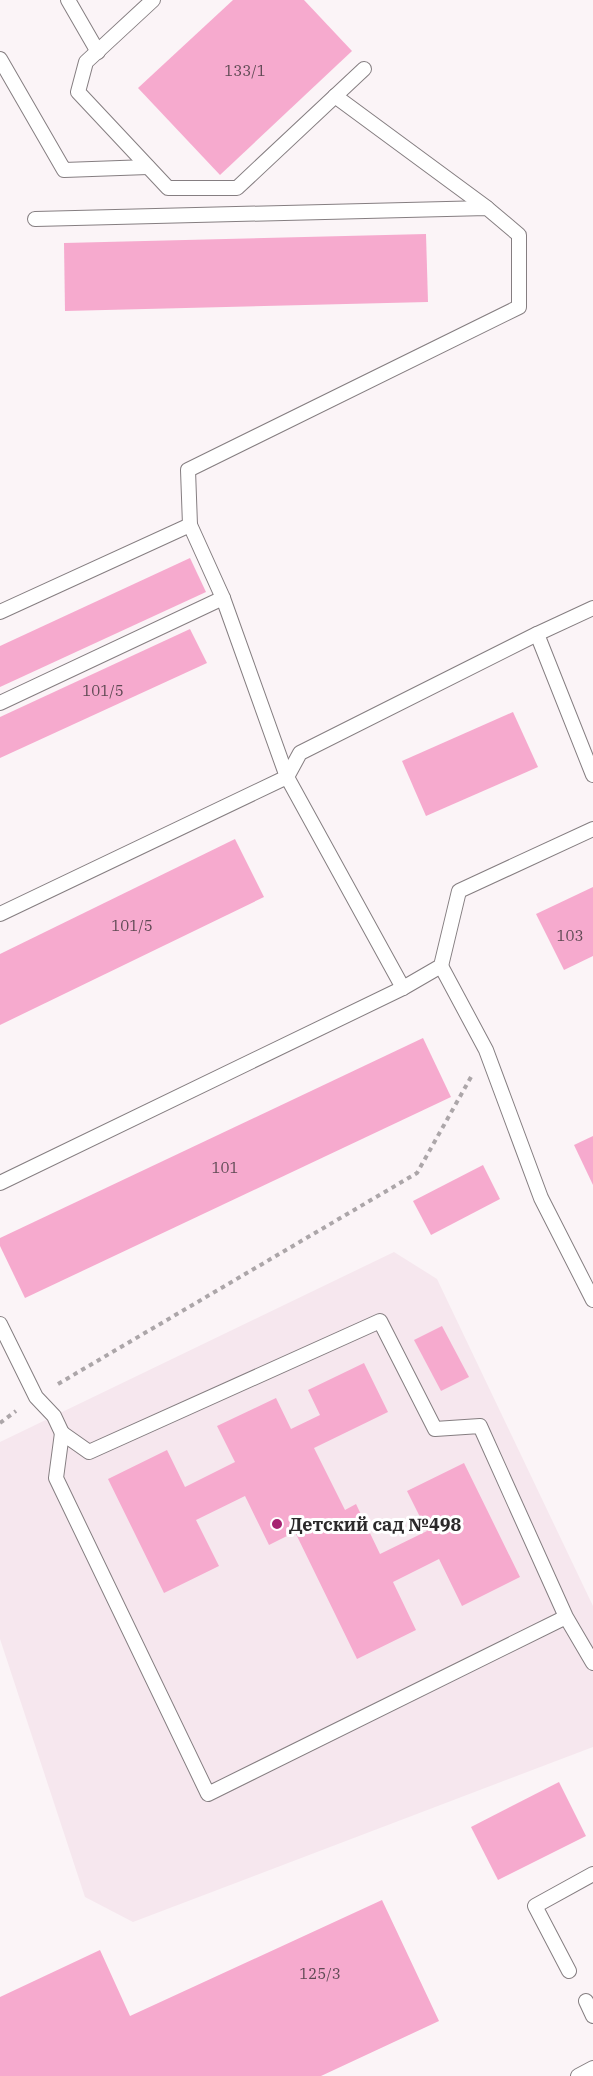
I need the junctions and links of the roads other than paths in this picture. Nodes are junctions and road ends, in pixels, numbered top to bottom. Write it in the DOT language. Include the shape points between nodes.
graph roads {
  1 [pos="68,0"];
  2 [pos="153,0"];
  3 [pos="98,52"];
  4 [pos="0,59"];
  5 [pos="364,69"];
  6 [pos="334,96"];
  7 [pos="148,167"];
  8 [pos="487,208"];
  9 [pos="35,219"];
  10 [pos="190,525"];
  11 [pos="223,598"];
  12 [pos="593,608"];
  13 [pos="0,612"];
  14 [pos="537,634"];
  15 [pos="0,703"];
  16 [pos="593,774"];
  17 [pos="287,777"];
  18 [pos="593,829"];
  19 [pos="0,914"];
  20 [pos="441,966"];
  21 [pos="402,988"];
  22 [pos="0,1184"];
  23 [pos="593,1300"];
  24 [pos="0,1324"];
  25 [pos="62,1433"];
  26 [pos="566,1617"];
  27 [pos="593,1663"];
  28 [pos="593,1874"];
  29 [pos="569,1971"];
  30 [pos="586,2001"];
  31 [pos="593,2016"];
  32 [pos="593,2068"];
  33 [pos="578,2076"];
  1 -- 3 [label="lane"];
  2 -- 3 [label="lane"];
  3 -- 7 [label="lane" via="86,62 78,92"];
  4 -- 7 [label="lane" via="64,170"];
  5 -- 6 [label="lane"];
  6 -- 7 [label="lane" via="237,188 168,188"];
  6 -- 8 [label="lane"];
  8 -- 9 [label="lane"];
  8 -- 10 [label="lane" via="519,236 519,307 188,470"];
  10 -- 11 [label="lane"];
  10 -- 13 [label="lane"];
  11 -- 15 [label="lane"];
  11 -- 17 [label="lane"];
  12 -- 14 [label="lane"];
  14 -- 16 [label="lane"];
  14 -- 17 [label="lane" via="300,753"];
  17 -- 19 [label="lane"];
  17 -- 21 [label="lane"];
  18 -- 20 [label="lane" via="459,891"];
  20 -- 21 [label="lane"];
  20 -- 23 [label="lane" via="486,1050 541,1198"];
  21 -- 22 [label="lane"];
  24 -- 25 [label="lane" via="36,1396 54,1416"];
  25 -- 26 [label="lane" via="89,1452 380,1321 435,1429 480,1426"];
  25 -- 26 [label="lane" via="56,1478 208,1794"];
  26 -- 27 [label="lane"];
  28 -- 29 [label="lane" via="535,1906"];
  30 -- 31 [label="lane"];
  32 -- 33 [label="lane"];
}
